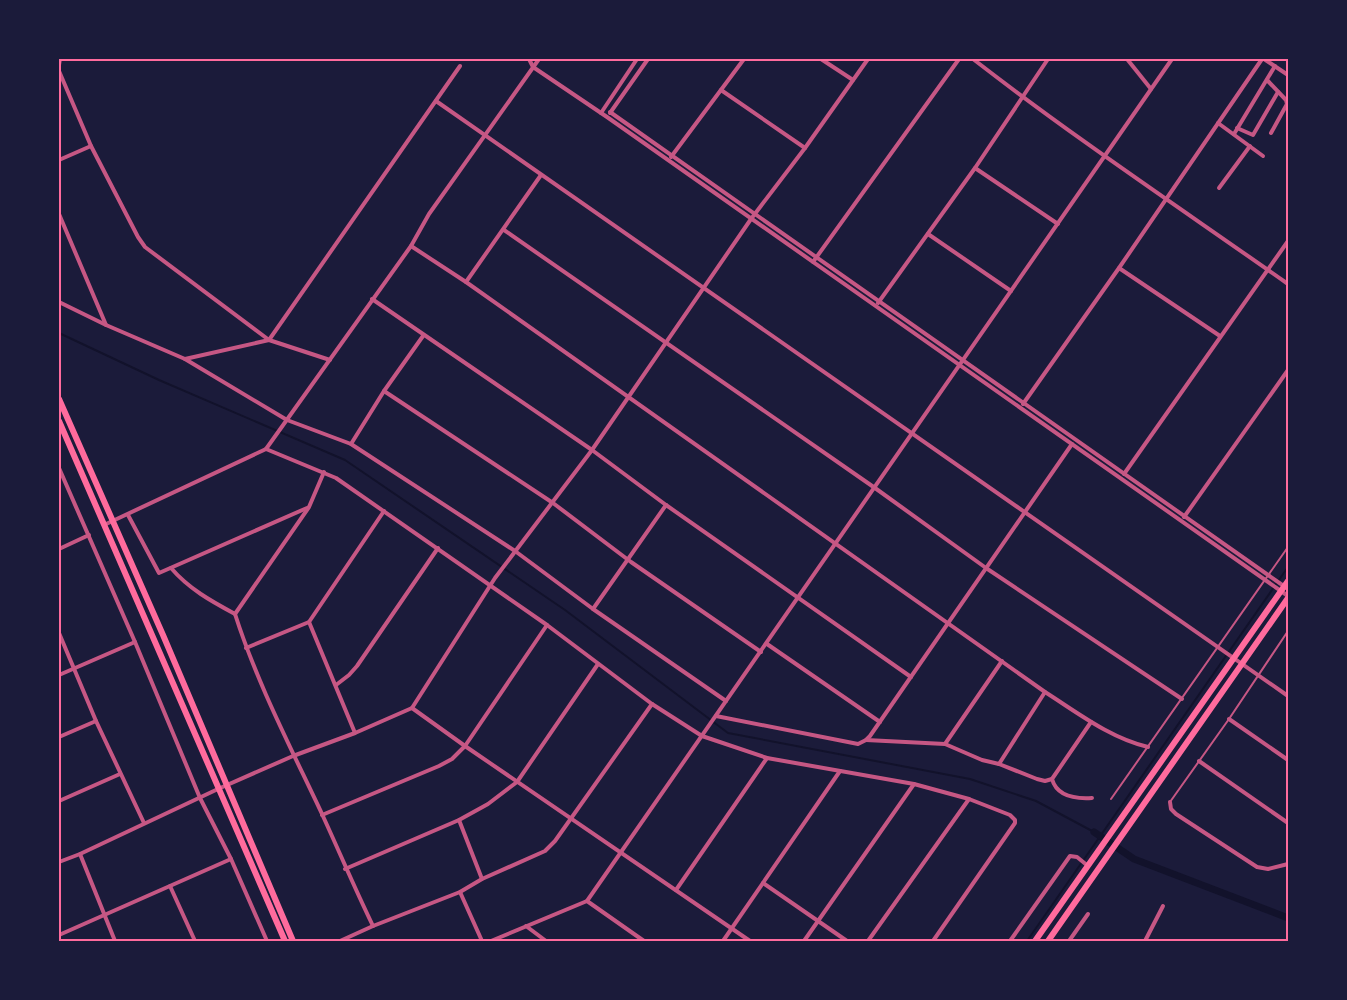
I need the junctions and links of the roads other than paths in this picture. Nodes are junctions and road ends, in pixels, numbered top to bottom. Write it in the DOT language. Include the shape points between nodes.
graph roads {
  1 [pos="60,59"];
  2 [pos="529,59"];
  3 [pos="539,59"];
  4 [pos="637,59"];
  5 [pos="648,59"];
  6 [pos="744,59"];
  7 [pos="821,59"];
  8 [pos="868,59"];
  9 [pos="959,59"];
  10 [pos="973,59"];
  11 [pos="1048,59"];
  12 [pos="1127,59"];
  13 [pos="1172,59"];
  14 [pos="1263,59"];
  15 [pos="59,64"];
  16 [pos="460,66"];
  17 [pos="1275,66"];
  18 [pos="534,67"];
  19 [pos="59,71"];
  20 [pos="1288,75"];
  21 [pos="853,80"];
  22 [pos="1267,80"];
  23 [pos="1151,89"];
  24 [pos="721,90"];
  25 [pos="1278,92"];
  26 [pos="1022,97"];
  27 [pos="436,101"];
  28 [pos="610,112"];
  29 [pos="601,113"];
  30 [pos="607,117"];
  31 [pos="1218,123"];
  32 [pos="1237,128"];
  33 [pos="1271,133"];
  34 [pos="1234,134"];
  35 [pos="485,136"];
  36 [pos="91,146"];
  37 [pos="1250,146"];
  38 [pos="805,148"];
  39 [pos="672,155"];
  40 [pos="1105,156"];
  41 [pos="1263,156"];
  42 [pos="59,160"];
  43 [pos="669,160"];
  44 [pos="975,168"];
  45 [pos="541,175"];
  46 [pos="1219,188"];
  47 [pos="1166,199"];
  48 [pos="59,214"];
  49 [pos="755,214"];
  50 [pos="751,219"];
  51 [pos="1058,224"];
  52 [pos="504,230"];
  53 [pos="928,234"];
  54 [pos="1288,241"];
  55 [pos="411,246"];
  56 [pos="817,257"];
  57 [pos="813,262"];
  58 [pos="1119,268"];
  59 [pos="1268,270"];
  60 [pos="466,282"];
  61 [pos="1288,284"];
  62 [pos="705,287"];
  63 [pos="1011,291"];
  64 [pos="372,299"];
  65 [pos="879,301"];
  66 [pos="59,302"];
  67 [pos="876,306"];
  68 [pos="106,325"];
  69 [pos="423,336"];
  70 [pos="1220,336"];
  71 [pos="269,340"];
  72 [pos="666,342"];
  73 [pos="185,359"];
  74 [pos="330,360"];
  75 [pos="963,360"];
  76 [pos="960,365"];
  77 [pos="1288,370"];
  78 [pos="384,390"];
  79 [pos="628,397"];
  80 [pos="59,400"];
  81 [pos="1024,403"];
  82 [pos="1020,408"];
  83 [pos="59,420"];
  84 [pos="287,420"];
  85 [pos="913,434"];
  86 [pos="351,444"];
  87 [pos="1072,444"];
  88 [pos="266,449"];
  89 [pos="592,450"];
  90 [pos="59,468"];
  91 [pos="324,472"];
  92 [pos="1124,473"];
  93 [pos="1120,478"];
  94 [pos="875,488"];
  95 [pos="552,503"];
  96 [pos="666,505"];
  97 [pos="309,507"];
  98 [pos="384,511"];
  99 [pos="1024,513"];
  100 [pos="128,515"];
  101 [pos="1185,516"];
  102 [pos="1181,521"];
  103 [pos="112,522"];
  104 [pos="104,526"];
  105 [pos="88,535"];
  106 [pos="836,543"];
  107 [pos="1288,547"];
  108 [pos="438,548"];
  109 [pos="59,549"];
  110 [pos="515,551"];
  111 [pos="628,560"];
  112 [pos="171,568"];
  113 [pos="986,568"];
  114 [pos="1269,575"];
  115 [pos="1265,580"];
  116 [pos="491,586"];
  117 [pos="1286,587"];
  118 [pos="799,597"];
  119 [pos="1288,597"];
  120 [pos="593,609"];
  121 [pos="235,614"];
  122 [pos="309,622"];
  123 [pos="948,624"];
  124 [pos="547,625"];
  125 [pos="1288,631"];
  126 [pos="59,633"];
  127 [pos="135,642"];
  128 [pos="767,644"];
  129 [pos="1218,647"];
  130 [pos="246,648"];
  131 [pos="761,652"];
  132 [pos="1234,658"];
  133 [pos="1002,662"];
  134 [pos="598,664"];
  135 [pos="1243,664"];
  136 [pos="74,669"];
  137 [pos="59,675"];
  138 [pos="1258,675"];
  139 [pos="911,677"];
  140 [pos="336,685"];
  141 [pos="1045,692"];
  142 [pos="1288,696"];
  143 [pos="1182,699"];
  144 [pos="726,701"];
  145 [pos="652,704"];
  146 [pos="412,708"];
  147 [pos="716,717"];
  148 [pos="1229,719"];
  149 [pos="96,721"];
  150 [pos="880,722"];
  151 [pos="1091,722"];
  152 [pos="355,732"];
  153 [pos="59,736"];
  154 [pos="702,736"];
  155 [pos="866,740"];
  156 [pos="945,744"];
  157 [pos="465,746"];
  158 [pos="1148,747"];
  159 [pos="293,756"];
  160 [pos="767,758"];
  161 [pos="1288,760"];
  162 [pos="1199,761"];
  163 [pos="998,764"];
  164 [pos="840,771"];
  165 [pos="120,774"];
  166 [pos="1052,779"];
  167 [pos="517,782"];
  168 [pos="914,784"];
  169 [pos="226,785"];
  170 [pos="218,789"];
  171 [pos="200,798"];
  172 [pos="1092,798"];
  173 [pos="970,799"];
  174 [pos="1112,799"];
  175 [pos="59,800"];
  176 [pos="1170,802"];
  177 [pos="322,815"];
  178 [pos="571,818"];
  179 [pos="459,820"];
  180 [pos="144,823"];
  181 [pos="1288,823"];
  182 [pos="621,853"];
  183 [pos="80,854"];
  184 [pos="231,858"];
  185 [pos="59,862"];
  186 [pos="1288,864"];
  187 [pos="1088,866"];
  188 [pos="345,869"];
  189 [pos="482,879"];
  190 [pos="763,882"];
  191 [pos="170,886"];
  192 [pos="676,890"];
  193 [pos="460,892"];
  194 [pos="587,900"];
  195 [pos="1163,906"];
  196 [pos="1088,914"];
  197 [pos="104,915"];
  198 [pos="818,922"];
  199 [pos="373,926"];
  200 [pos="526,926"];
  201 [pos="731,929"];
  202 [pos="59,935"];
  203 [pos="115,941"];
  204 [pos="195,941"];
  205 [pos="267,941"];
  206 [pos="285,941"];
  207 [pos="293,941"];
  208 [pos="340,941"];
  209 [pos="482,941"];
  210 [pos="491,941"];
  211 [pos="546,941"];
  212 [pos="644,941"];
  213 [pos="722,941"];
  214 [pos="750,941"];
  215 [pos="804,941"];
  216 [pos="847,941"];
  217 [pos="868,941"];
  218 [pos="933,941"];
  219 [pos="1010,941"];
  220 [pos="1035,941"];
  221 [pos="1048,941"];
  222 [pos="1069,941"];
  223 [pos="1145,941"];
  1 -- 15 [label="street"];
  2 -- 18 [label="street"];
  3 -- 18 [label="street"];
  4 -- 29 [label="street"];
  5 -- 28 [label="street"];
  6 -- 24 [label="street"];
  7 -- 21 [label="street"];
  8 -- 21 [label="street"];
  9 -- 56 [label="street"];
  10 -- 26 [label="street"];
  11 -- 26 [label="street"];
  12 -- 23 [label="street"];
  13 -- 23 [label="street"];
  14 -- 17 [label="street"];
  14 -- 31 [label="street"];
  16 -- 27 [label="street"];
  17 -- 20 [label="street"];
  17 -- 22 [label="street"];
  18 -- 29 [label="street"];
  18 -- 35 [label="street"];
  19 -- 36 [label="street"];
  21 -- 38 [label="street"];
  22 -- 25 [label="street"];
  22 -- 32 [label="street"];
  23 -- 40 [label="street"];
  24 -- 38 [label="street"];
  24 -- 39 [label="street"];
  25 -- 32 [label="street" via="1253,135"];
  25 -- 33 [label="street" via="1287,104"];
  26 -- 40 [label="street"];
  26 -- 44 [label="street"];
  27 -- 35 [label="street"];
  27 -- 71 [label="street"];
  28 -- 30 [label="street"];
  28 -- 39 [label="street"];
  29 -- 30 [label="street"];
  30 -- 43 [label="street"];
  31 -- 34 [label="street"];
  31 -- 47 [label="street"];
  32 -- 34 [label="street"];
  34 -- 37 [label="street"];
  35 -- 45 [label="street"];
  35 -- 55 [label="street" via="429,214"];
  36 -- 42 [label="street"];
  36 -- 71 [label="street" via="145,247"];
  37 -- 41 [label="street"];
  37 -- 46 [label="street"];
  38 -- 49 [label="street"];
  39 -- 43 [label="street"];
  39 -- 49 [label="street"];
  40 -- 47 [label="street"];
  40 -- 51 [label="street"];
  43 -- 50 [label="street"];
  44 -- 51 [label="street"];
  44 -- 53 [label="street"];
  45 -- 52 [label="street"];
  45 -- 62 [label="street"];
  47 -- 58 [label="street"];
  47 -- 59 [label="street"];
  48 -- 68 [label="street"];
  49 -- 50 [label="street"];
  49 -- 56 [label="street"];
  50 -- 57 [label="street"];
  50 -- 62 [label="street"];
  51 -- 63 [label="street"];
  52 -- 60 [label="street"];
  52 -- 72 [label="street"];
  53 -- 63 [label="street"];
  53 -- 65 [label="street"];
  54 -- 59 [label="street"];
  55 -- 60 [label="street"];
  55 -- 64 [label="street"];
  56 -- 57 [label="street"];
  56 -- 65 [label="street"];
  57 -- 67 [label="street"];
  58 -- 70 [label="street"];
  58 -- 81 [label="street"];
  59 -- 61 [label="street"];
  59 -- 70 [label="street"];
  60 -- 79 [label="street"];
  62 -- 72 [label="street"];
  62 -- 85 [label="street"];
  63 -- 75 [label="street"];
  64 -- 69 [label="street"];
  64 -- 74 [label="street"];
  65 -- 67 [label="street"];
  65 -- 75 [label="street"];
  66 -- 68 [label="street"];
  67 -- 76 [label="street"];
  68 -- 73 [label="street"];
  69 -- 78 [label="street"];
  69 -- 89 [label="street"];
  70 -- 92 [label="street"];
  71 -- 73 [label="street"];
  71 -- 74 [label="street"];
  72 -- 79 [label="street"];
  72 -- 94 [label="street"];
  73 -- 84 [label="street"];
  74 -- 84 [label="street"];
  75 -- 76 [label="street"];
  75 -- 81 [label="street"];
  76 -- 82 [label="street"];
  76 -- 85 [label="street"];
  77 -- 101 [label="street"];
  78 -- 86 [label="street"];
  78 -- 95 [label="street"];
  79 -- 89 [label="street"];
  79 -- 106 [label="street"];
  80 -- 103 [label="main road"];
  81 -- 82 [label="street"];
  81 -- 92 [label="street"];
  82 -- 87 [label="street"];
  83 -- 104 [label="main road"];
  84 -- 86 [label="street"];
  84 -- 88 [label="street"];
  85 -- 94 [label="street"];
  85 -- 99 [label="street"];
  86 -- 110 [label="street"];
  87 -- 93 [label="street"];
  87 -- 99 [label="street"];
  88 -- 91 [label="street"];
  88 -- 100 [label="street"];
  89 -- 95 [label="street"];
  89 -- 96 [label="street"];
  90 -- 105 [label="street"];
  91 -- 97 [label="street"];
  91 -- 98 [label="street"];
  92 -- 93 [label="street"];
  92 -- 101 [label="street"];
  93 -- 102 [label="street"];
  94 -- 106 [label="street"];
  94 -- 113 [label="street"];
  95 -- 110 [label="street"];
  95 -- 111 [label="street"];
  96 -- 111 [label="street"];
  96 -- 118 [label="street"];
  97 -- 112 [label="street"];
  97 -- 121 [label="street"];
  98 -- 108 [label="street"];
  98 -- 122 [label="street"];
  99 -- 113 [label="street"];
  99 -- 129 [label="street"];
  100 -- 103 [label="street"];
  100 -- 112 [label="street" via="157,573"];
  101 -- 102 [label="street"];
  101 -- 114 [label="street"];
  102 -- 115 [label="street"];
  103 -- 104 [label="street"];
  103 -- 169 [label="main road"];
  104 -- 170 [label="main road"];
  105 -- 109 [label="street"];
  105 -- 127 [label="street"];
  106 -- 118 [label="street"];
  106 -- 123 [label="street"];
  107 -- 114 [label="lane"];
  108 -- 116 [label="street"];
  108 -- 140 [label="street" via="357,666"];
  110 -- 116 [label="street"];
  110 -- 120 [label="street"];
  111 -- 120 [label="street"];
  111 -- 131 [label="street"];
  112 -- 121 [label="street" via="203,597"];
  113 -- 123 [label="street"];
  113 -- 143 [label="street"];
  114 -- 115 [label="lane"];
  114 -- 117 [label="street"];
  115 -- 117 [label="street"];
  115 -- 129 [label="lane"];
  116 -- 124 [label="street"];
  116 -- 146 [label="street"];
  117 -- 119 [label="street"];
  117 -- 132 [label="main road"];
  118 -- 128 [label="street"];
  118 -- 139 [label="street"];
  119 -- 135 [label="main road"];
  120 -- 144 [label="street"];
  121 -- 130 [label="street"];
  122 -- 130 [label="street"];
  122 -- 140 [label="street"];
  123 -- 133 [label="street"];
  123 -- 139 [label="street"];
  124 -- 134 [label="street"];
  124 -- 157 [label="street"];
  125 -- 138 [label="lane"];
  126 -- 136 [label="street"];
  127 -- 136 [label="street"];
  127 -- 171 [label="street"];
  128 -- 131 [label="street"];
  128 -- 150 [label="street"];
  129 -- 132 [label="street"];
  129 -- 143 [label="lane"];
  130 -- 159 [label="street"];
  131 -- 144 [label="street"];
  132 -- 135 [label="street"];
  132 -- 187 [label="main road"];
  133 -- 141 [label="street"];
  133 -- 156 [label="street"];
  134 -- 145 [label="street"];
  134 -- 167 [label="street"];
  135 -- 138 [label="street"];
  135 -- 221 [label="main road"];
  136 -- 137 [label="street"];
  136 -- 149 [label="street"];
  138 -- 142 [label="street"];
  138 -- 148 [label="lane"];
  139 -- 150 [label="street"];
  140 -- 152 [label="street"];
  141 -- 151 [label="street"];
  141 -- 163 [label="street"];
  143 -- 158 [label="lane"];
  144 -- 147 [label="street"];
  145 -- 154 [label="street"];
  145 -- 178 [label="street"];
  146 -- 152 [label="street"];
  146 -- 157 [label="street"];
  147 -- 154 [label="street"];
  147 -- 155 [label="street" via="858,744"];
  148 -- 161 [label="street"];
  148 -- 162 [label="lane"];
  149 -- 153 [label="street"];
  149 -- 165 [label="street"];
  150 -- 155 [label="street"];
  151 -- 158 [label="street" via="1127,741"];
  151 -- 166 [label="street"];
  152 -- 159 [label="street"];
  154 -- 160 [label="street"];
  154 -- 182 [label="street"];
  155 -- 156 [label="street"];
  156 -- 163 [label="street"];
  157 -- 167 [label="street"];
  157 -- 177 [label="street" via="439,766"];
  158 -- 174 [label="lane"];
  159 -- 169 [label="street"];
  159 -- 177 [label="street"];
  160 -- 164 [label="street"];
  160 -- 192 [label="street"];
  162 -- 176 [label="lane"];
  162 -- 181 [label="street"];
  163 -- 166 [label="street" via="1037,779"];
  164 -- 168 [label="street"];
  164 -- 190 [label="street"];
  165 -- 175 [label="street"];
  165 -- 180 [label="street"];
  166 -- 172 [label="street" via="1059,792"];
  167 -- 178 [label="street"];
  167 -- 179 [label="street" via="488,804"];
  168 -- 173 [label="street"];
  168 -- 198 [label="street"];
  169 -- 170 [label="street"];
  169 -- 207 [label="main road"];
  170 -- 171 [label="street"];
  170 -- 206 [label="main road"];
  171 -- 180 [label="street"];
  171 -- 184 [label="street"];
  173 -- 217 [label="street"];
  173 -- 218 [label="street" via="1010,815 1016,823"];
  176 -- 186 [label="street" via="1176,814 1257,867 1268,869"];
  177 -- 188 [label="street"];
  178 -- 182 [label="street"];
  178 -- 189 [label="street" via="545,851"];
  179 -- 188 [label="street"];
  179 -- 189 [label="street"];
  180 -- 183 [label="street"];
  182 -- 192 [label="street"];
  182 -- 194 [label="street"];
  183 -- 185 [label="street"];
  183 -- 197 [label="street"];
  184 -- 191 [label="street"];
  184 -- 205 [label="street"];
  187 -- 219 [label="street" via="1077,857 1070,856"];
  187 -- 220 [label="main road"];
  188 -- 199 [label="street"];
  189 -- 193 [label="street"];
  190 -- 198 [label="street"];
  190 -- 201 [label="street"];
  191 -- 197 [label="street"];
  191 -- 204 [label="street"];
  192 -- 201 [label="street"];
  193 -- 199 [label="street"];
  193 -- 209 [label="street"];
  194 -- 200 [label="street"];
  194 -- 212 [label="street"];
  195 -- 223 [label="street"];
  196 -- 222 [label="street"];
  197 -- 202 [label="street"];
  197 -- 203 [label="street"];
  198 -- 215 [label="street"];
  198 -- 216 [label="street"];
  199 -- 208 [label="street"];
  200 -- 210 [label="street"];
  200 -- 211 [label="street"];
  201 -- 213 [label="street"];
  201 -- 214 [label="street"];
}
